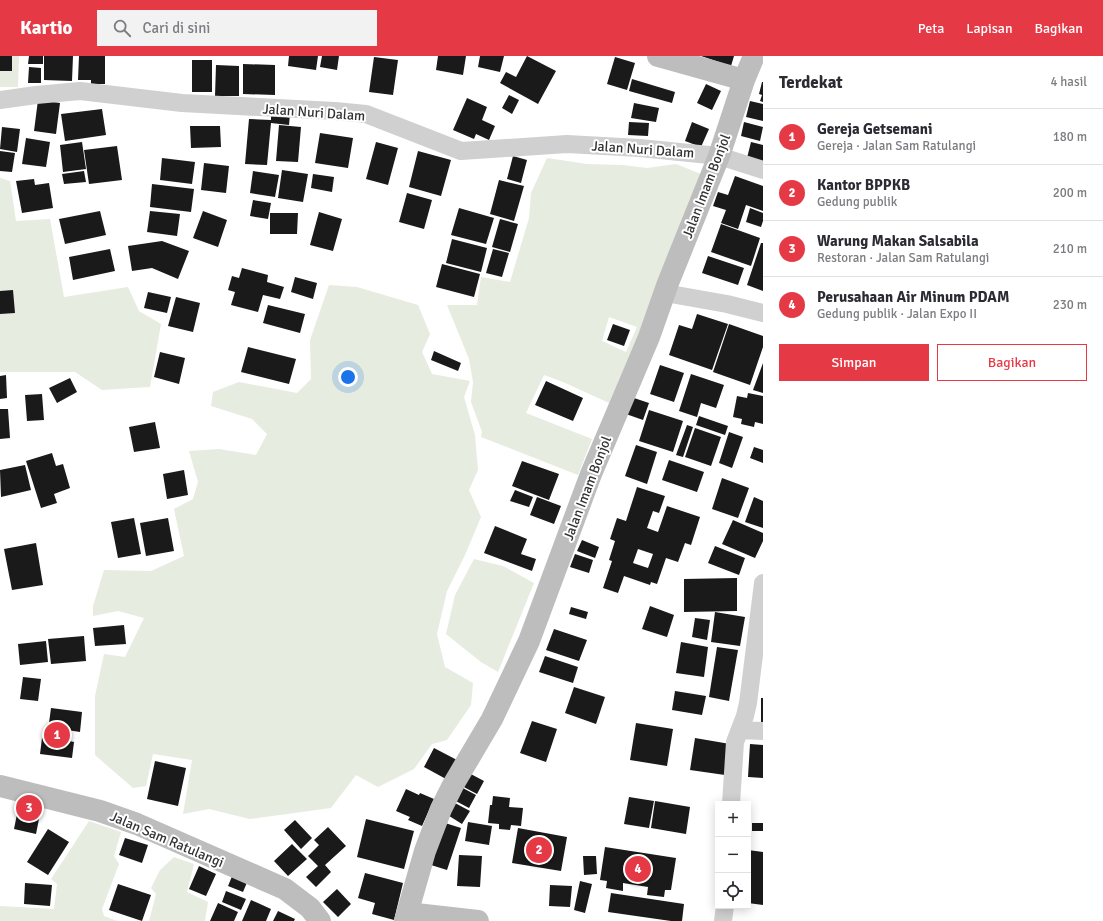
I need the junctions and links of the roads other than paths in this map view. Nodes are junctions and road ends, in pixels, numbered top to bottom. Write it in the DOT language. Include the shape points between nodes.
graph roads {
  1 [pos="658,56"];
  2 [pos="754,56"];
  3 [pos="744,80"];
  4 [pos="0,100"];
  5 [pos="719,156"];
  6 [pos="763,170"];
  7 [pos="665,293"];
  8 [pos="763,313"];
  9 [pos="763,583"];
  10 [pos="759,652"];
  11 [pos="740,730"];
  12 [pos="763,731"];
  13 [pos="0,786"];
  14 [pos="731,801"];
  15 [pos="725,909"];
  16 [pos="406,917"];
  17 [pos="320,921"];
  18 [pos="478,921"];
  19 [pos="723,921"];
  1 -- 3 [label="main road"];
  2 -- 3 [label="main road, Jalan Imam Bonjol"];
  3 -- 5 [label="main road, Jalan Imam Bonjol"];
  4 -- 5 [label="street, Jalan Nuri Dalam" via="80,91 182,103 366,114 461,151 567,144"];
  5 -- 6 [label="street, Jalan Nuri Dalam"];
  5 -- 7 [label="main road, Jalan Imam Bonjol"];
  7 -- 8 [label="street"];
  7 -- 16 [label="main road, Jalan Imam Bonjol" via="591,474 529,641 492,719 448,794 425,851"];
  9 -- 10 [label="street"];
  10 -- 11 [label="street"];
  11 -- 12 [label="street"];
  11 -- 14 [label="street" via="735,742"];
  13 -- 17 [label="main road, Jalan Sam Ratulangi" via="100,811 137,824 285,889 310,908"];
  15 -- 19 [label="street"];
  16 -- 18 [label="main road"];
}
